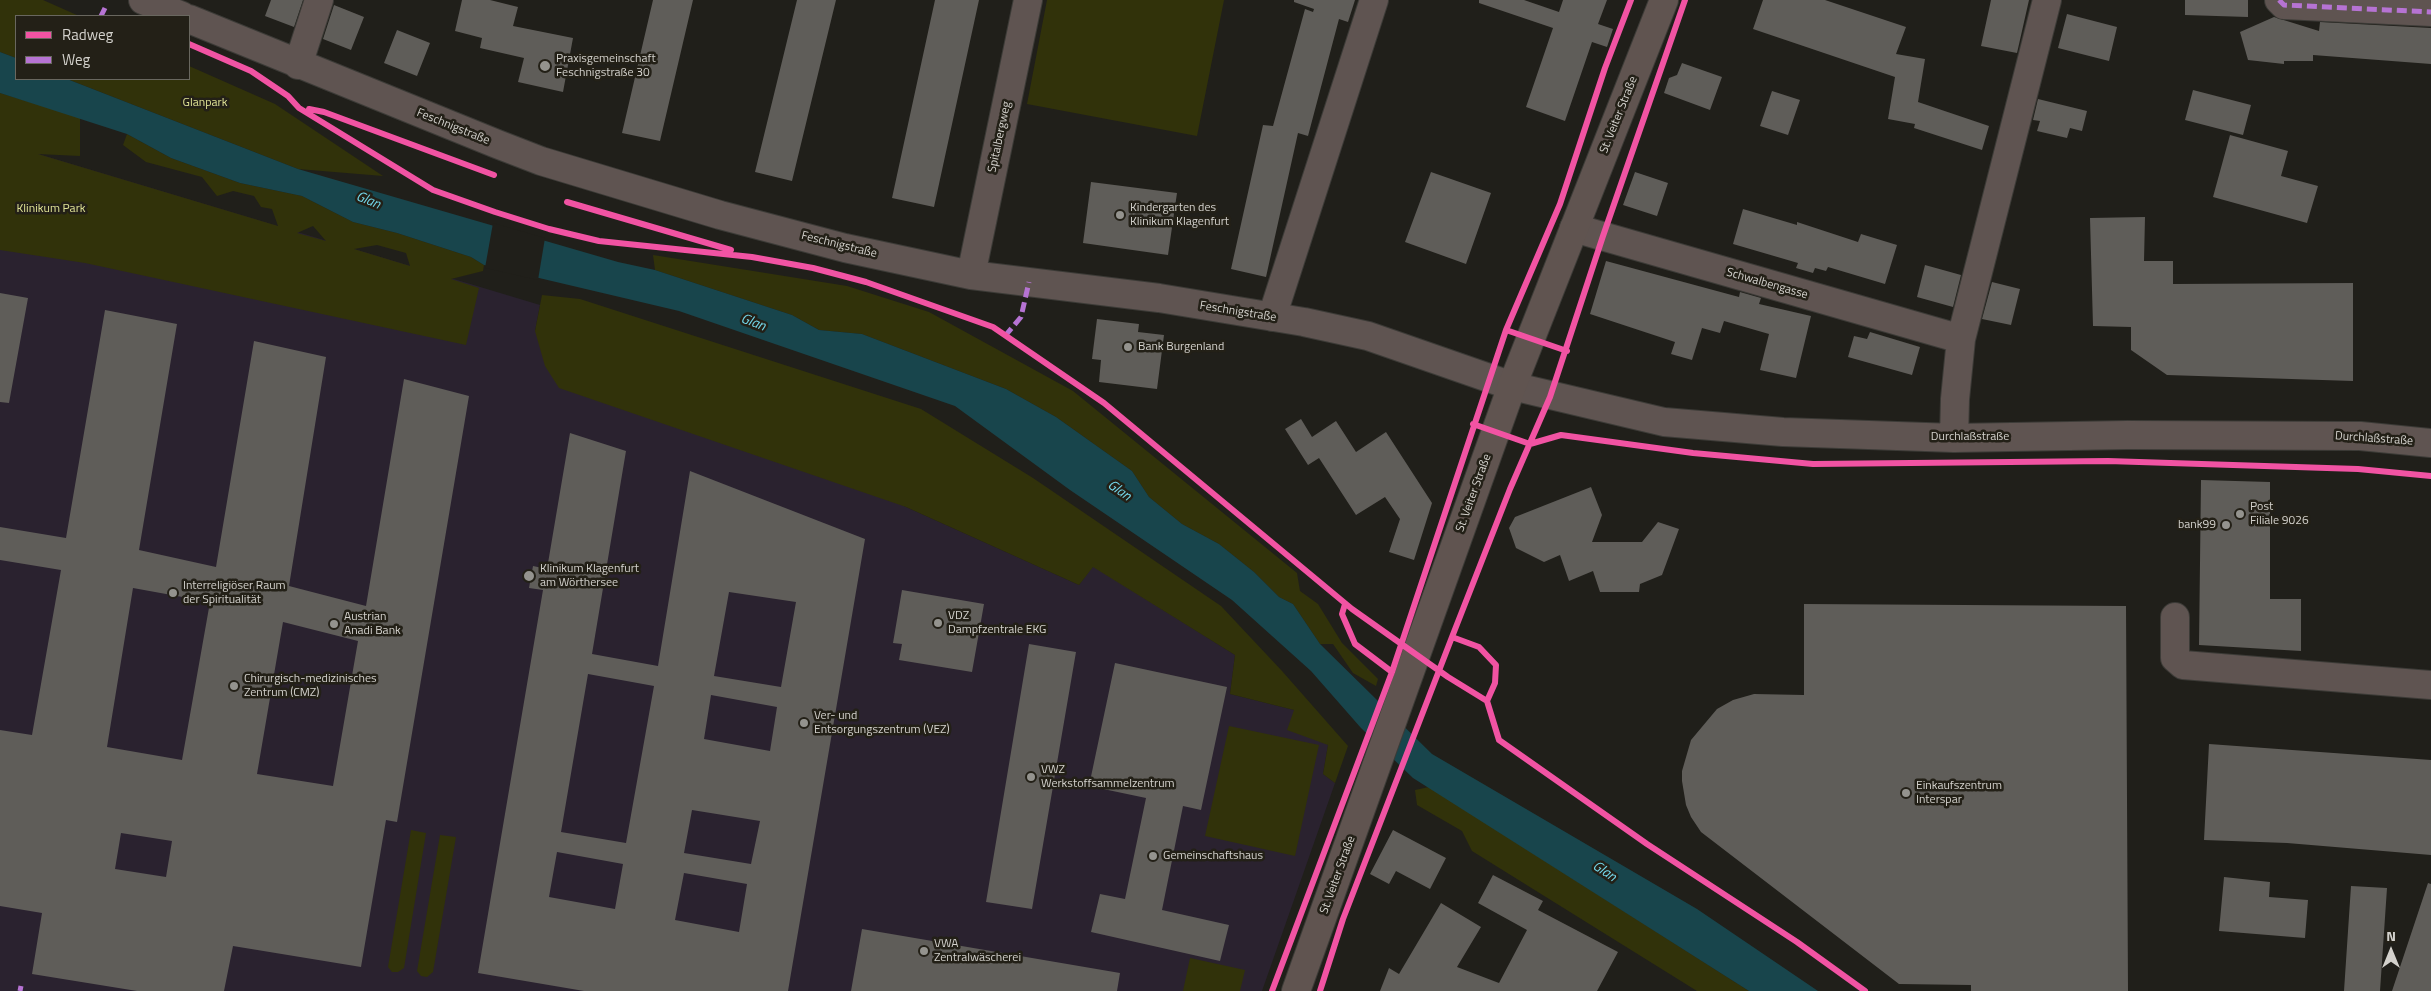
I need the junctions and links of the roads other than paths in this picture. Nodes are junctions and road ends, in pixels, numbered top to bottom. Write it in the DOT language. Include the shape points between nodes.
graph roads {
  1 [pos="143,0"];
  2 [pos="319,0"];
  3 [pos="1028,0"];
  4 [pos="1374,0"];
  5 [pos="1664,0"];
  6 [pos="2047,0"];
  7 [pos="2279,0"];
  8 [pos="2431,12"];
  9 [pos="180,15"];
  10 [pos="190,19"];
  11 [pos="298,65"];
  12 [pos="1574,228"];
  13 [pos="971,275"];
  14 [pos="1272,317"];
  15 [pos="1961,339"];
  16 [pos="1512,386"];
  17 [pos="1954,438"];
  18 [pos="2431,443"];
  19 [pos="2175,617"];
  20 [pos="2431,685"];
  21 [pos="1296,991"];
  1 -- 9 [label="street"];
  2 -- 11 [label="street"];
  3 -- 13 [label="street, Spitalbergweg"];
  4 -- 14 [label="street"];
  5 -- 12 [label="main road, St. Veiter Straße"];
  6 -- 15 [label="street"];
  7 -- 8 [label="street" via="2284,5"];
  10 -- 11 [label="street, Feschnigstraße"];
  11 -- 13 [label="street, Feschnigstraße" via="542,161 720,215 845,248"];
  12 -- 15 [label="street, Schwalbengasse"];
  12 -- 16 [label="main road, St. Veiter Straße"];
  13 -- 14 [label="street, Feschnigstraße" via="1159,298"];
  14 -- 16 [label="street, Feschnigstraße" via="1368,336"];
  15 -- 17 [label="street"];
  16 -- 17 [label="street, Durchlaßstraße" via="1664,422 1783,432"];
  16 -- 21 [label="main road, St. Veiter Straße"];
  17 -- 18 [label="street, Durchlaßstraße" via="2360,436"];
  19 -- 20 [label="street" via="2175,658 2183,665"];
}
